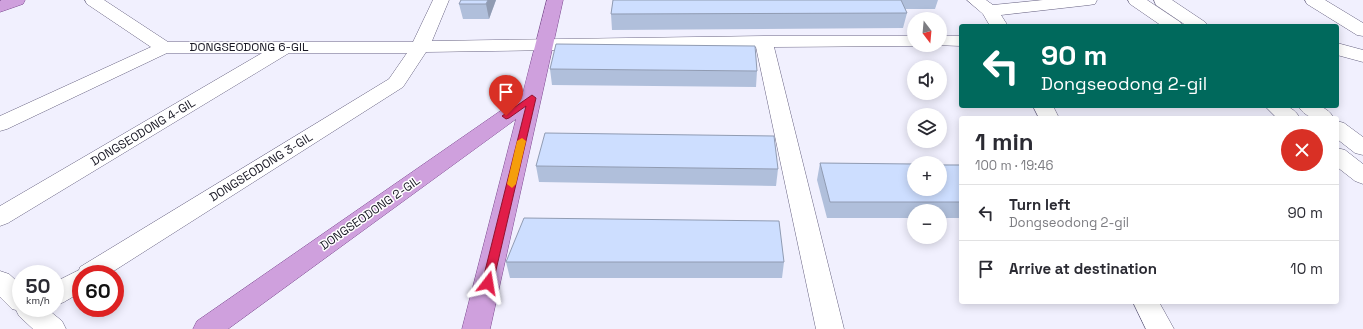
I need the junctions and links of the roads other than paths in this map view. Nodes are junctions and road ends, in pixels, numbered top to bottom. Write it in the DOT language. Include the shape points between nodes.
graph roads {
  1 [pos="17,0"];
  2 [pos="94,0"];
  3 [pos="440,0"];
  4 [pos="555,0"];
  5 [pos="975,0"];
  6 [pos="1088,0"];
  7 [pos="1136,0"];
  8 [pos="1161,0"];
  9 [pos="1314,0"];
  10 [pos="1063,1"];
  11 [pos="1017,4"];
  12 [pos="0,7"];
  13 [pos="990,11"];
  14 [pos="998,24"];
  15 [pos="1171,24"];
  16 [pos="1196,24"];
  17 [pos="1363,31"];
  18 [pos="959,40"];
  19 [pos="764,41"];
  20 [pos="907,41"];
  21 [pos="947,41"];
  22 [pos="545,45"];
  23 [pos="286,47"];
  24 [pos="420,47"];
  25 [pos="164,48"];
  26 [pos="1339,50"];
  27 [pos="1363,56"];
  28 [pos="532,98"];
  29 [pos="1278,108"];
  30 [pos="1311,108"];
  31 [pos="1288,116"];
  32 [pos="1321,116"];
  33 [pos="0,124"];
  34 [pos="1339,130"];
  35 [pos="1363,148"];
  36 [pos="1339,157"];
  37 [pos="1363,176"];
  38 [pos="0,217"];
  39 [pos="104,265"];
  40 [pos="0,281"];
  41 [pos="12,292"];
  42 [pos="1147,304"];
  43 [pos="39,317"];
  44 [pos="52,329"];
  45 [pos="207,329"];
  46 [pos="476,329"];
  47 [pos="830,329"];
  48 [pos="1160,329"];
  1 -- 12 [label="main road"];
  2 -- 25 [label="street"];
  3 -- 24 [label="street, DONGSEODONG 3-GIL"];
  4 -- 22 [label="main road"];
  5 -- 13 [label="street"];
  6 -- 10 [label="street"];
  7 -- 15 [label="street"];
  8 -- 16 [label="street"];
  9 -- 17 [label="street"];
  10 -- 11 [label="street"];
  11 -- 13 [label="street"];
  13 -- 14 [label="street"];
  18 -- 21 [label="street"];
  19 -- 20 [label="street, DONGSEODONG 6-GIL"];
  19 -- 22 [label="street, DONGSEODONG 6-GIL"];
  19 -- 47 [label="street"];
  22 -- 24 [label="street, DONGSEODONG 6-GIL"];
  22 -- 28 [label="main road"];
  23 -- 24 [label="street, DONGSEODONG 6-GIL"];
  23 -- 25 [label="street, DONGSEODONG 6-GIL"];
  23 -- 38 [label="street, DONGSEODONG 4-GIL"];
  24 -- 39 [label="street, DONGSEODONG 3-GIL" via="396,83"];
  25 -- 33 [label="street"];
  26 -- 27 [label="street"];
  28 -- 45 [label="main road, DONGSEODONG 2-GIL"];
  28 -- 46 [label="main road"];
  29 -- 31 [label="street"];
  30 -- 32 [label="street"];
  34 -- 35 [label="street"];
  36 -- 37 [label="street"];
  40 -- 41 [label="street"];
  42 -- 48 [label="street"];
  43 -- 44 [label="street"];
}
